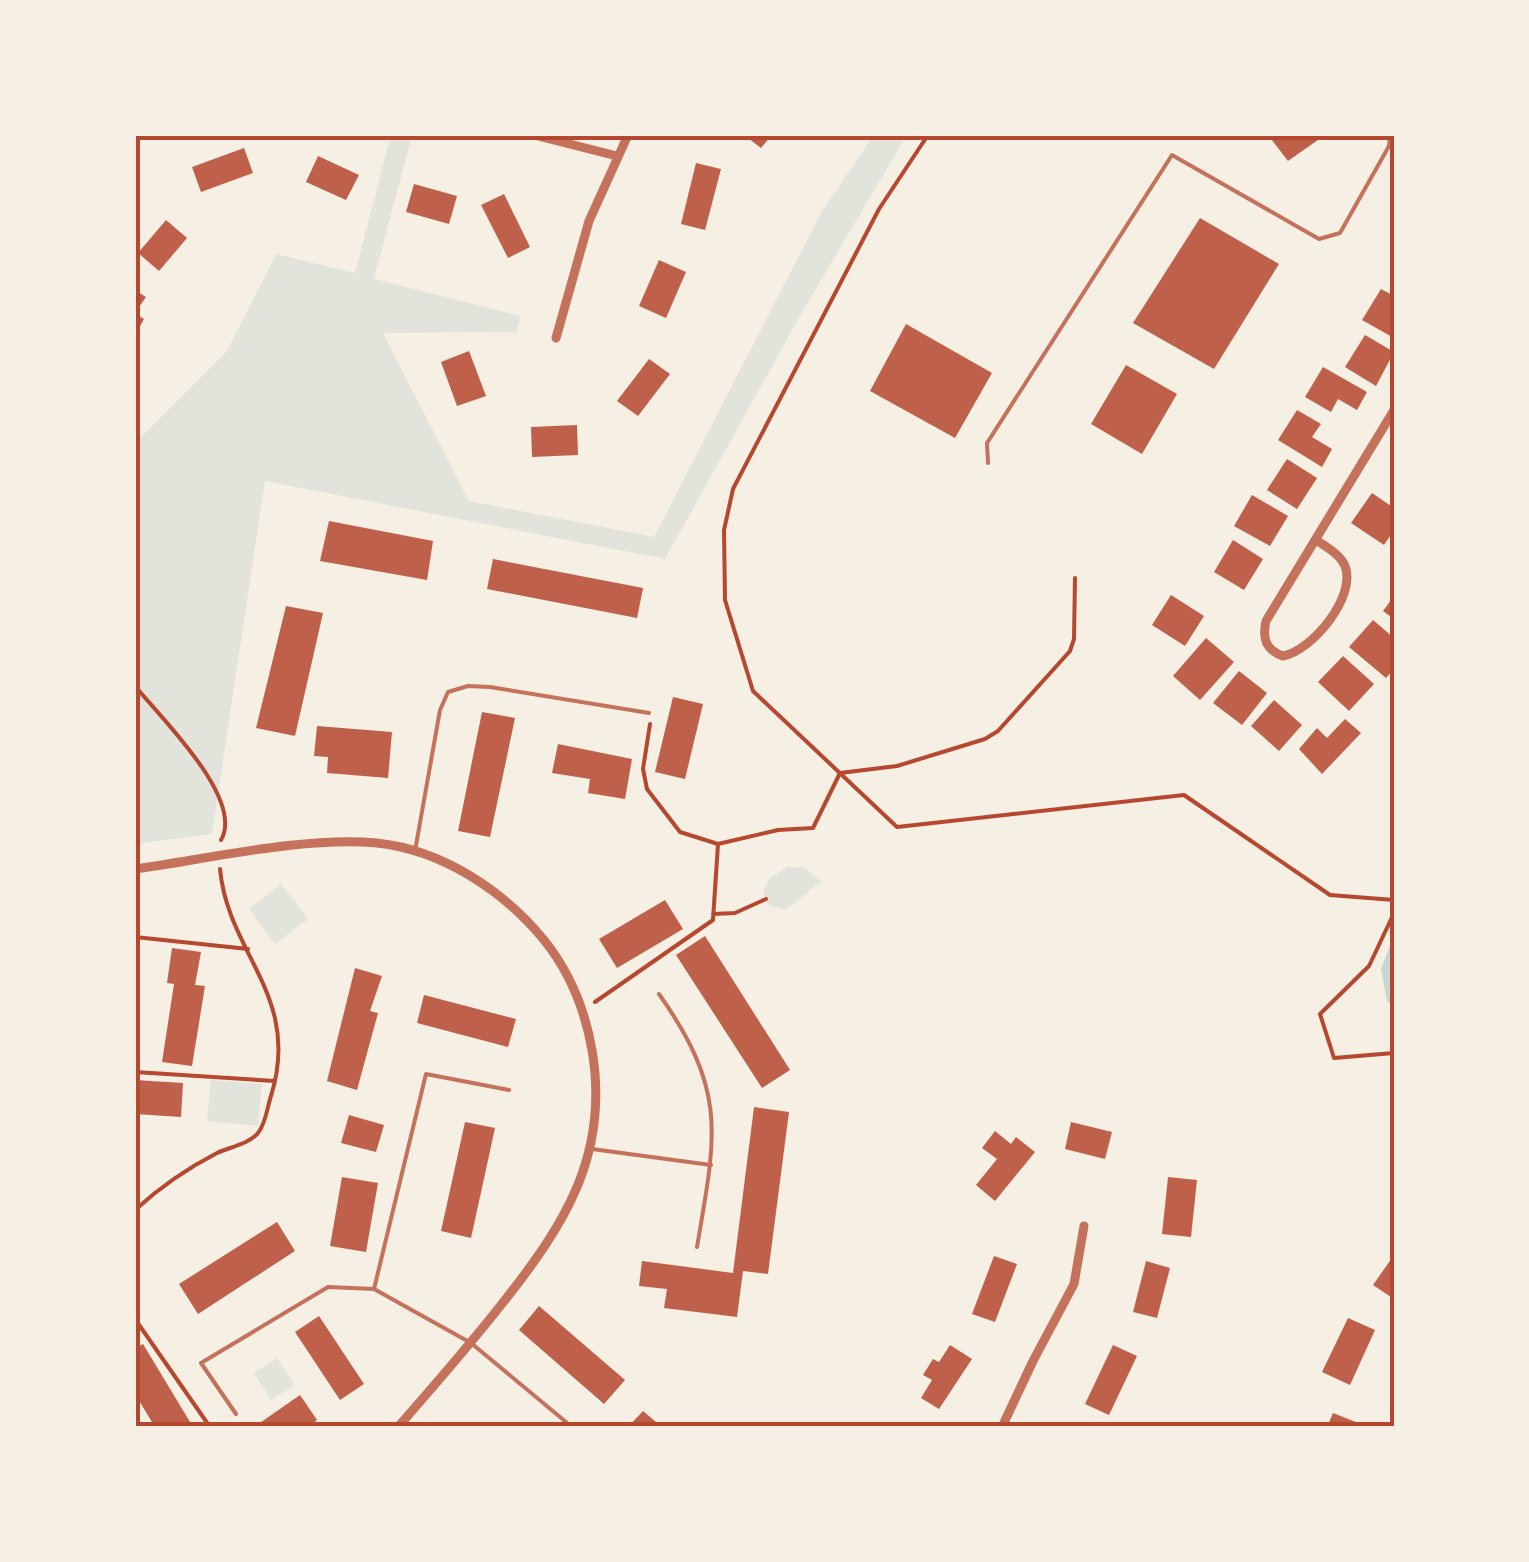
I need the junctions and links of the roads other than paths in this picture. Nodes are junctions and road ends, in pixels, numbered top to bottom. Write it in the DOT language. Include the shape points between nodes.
graph roads {
  1 [pos="534,135"];
  2 [pos="628,135"];
  3 [pos="1390,135"];
  4 [pos="617,156"];
  5 [pos="556,338"];
  6 [pos="1394,410"];
  7 [pos="988,463"];
  8 [pos="1316,540"];
  9 [pos="649,713"];
  10 [pos="415,852"];
  11 [pos="135,869"];
  12 [pos="659,994"];
  13 [pos="509,1090"];
  14 [pos="590,1149"];
  15 [pos="711,1166"];
  16 [pos="1084,1226"];
  17 [pos="697,1246"];
  18 [pos="374,1290"];
  19 [pos="471,1343"];
  20 [pos="236,1414"];
  21 [pos="398,1427"];
  22 [pos="572,1427"];
  23 [pos="1002,1427"];
  1 -- 4 [label="street"];
  2 -- 4 [label="street"];
  3 -- 7 [label="lane" via="1340,233 1319,239 1172,155 987,443"];
  4 -- 5 [label="street" via="589,222"];
  6 -- 8 [label="street"];
  8 -- 8 [label="street" via="1266,621 1264,641 1283,656 1306,648 1347,588 1340,556"];
  9 -- 10 [label="lane" via="490,688 448,692"];
  10 -- 11 [label="street" via="339,842"];
  10 -- 14 [label="street" via="506,900 570,979 595,1069"];
  12 -- 15 [label="lane" via="704,1074 713,1114"];
  13 -- 18 [label="lane" via="426,1074"];
  14 -- 15 [label="lane"];
  14 -- 19 [label="street" via="558,1230"];
  15 -- 17 [label="lane"];
  16 -- 23 [label="street" via="1074,1284"];
  18 -- 19 [label="lane"];
  18 -- 20 [label="lane" via="328,1287 201,1363"];
  19 -- 21 [label="street"];
  19 -- 22 [label="lane"];
}
